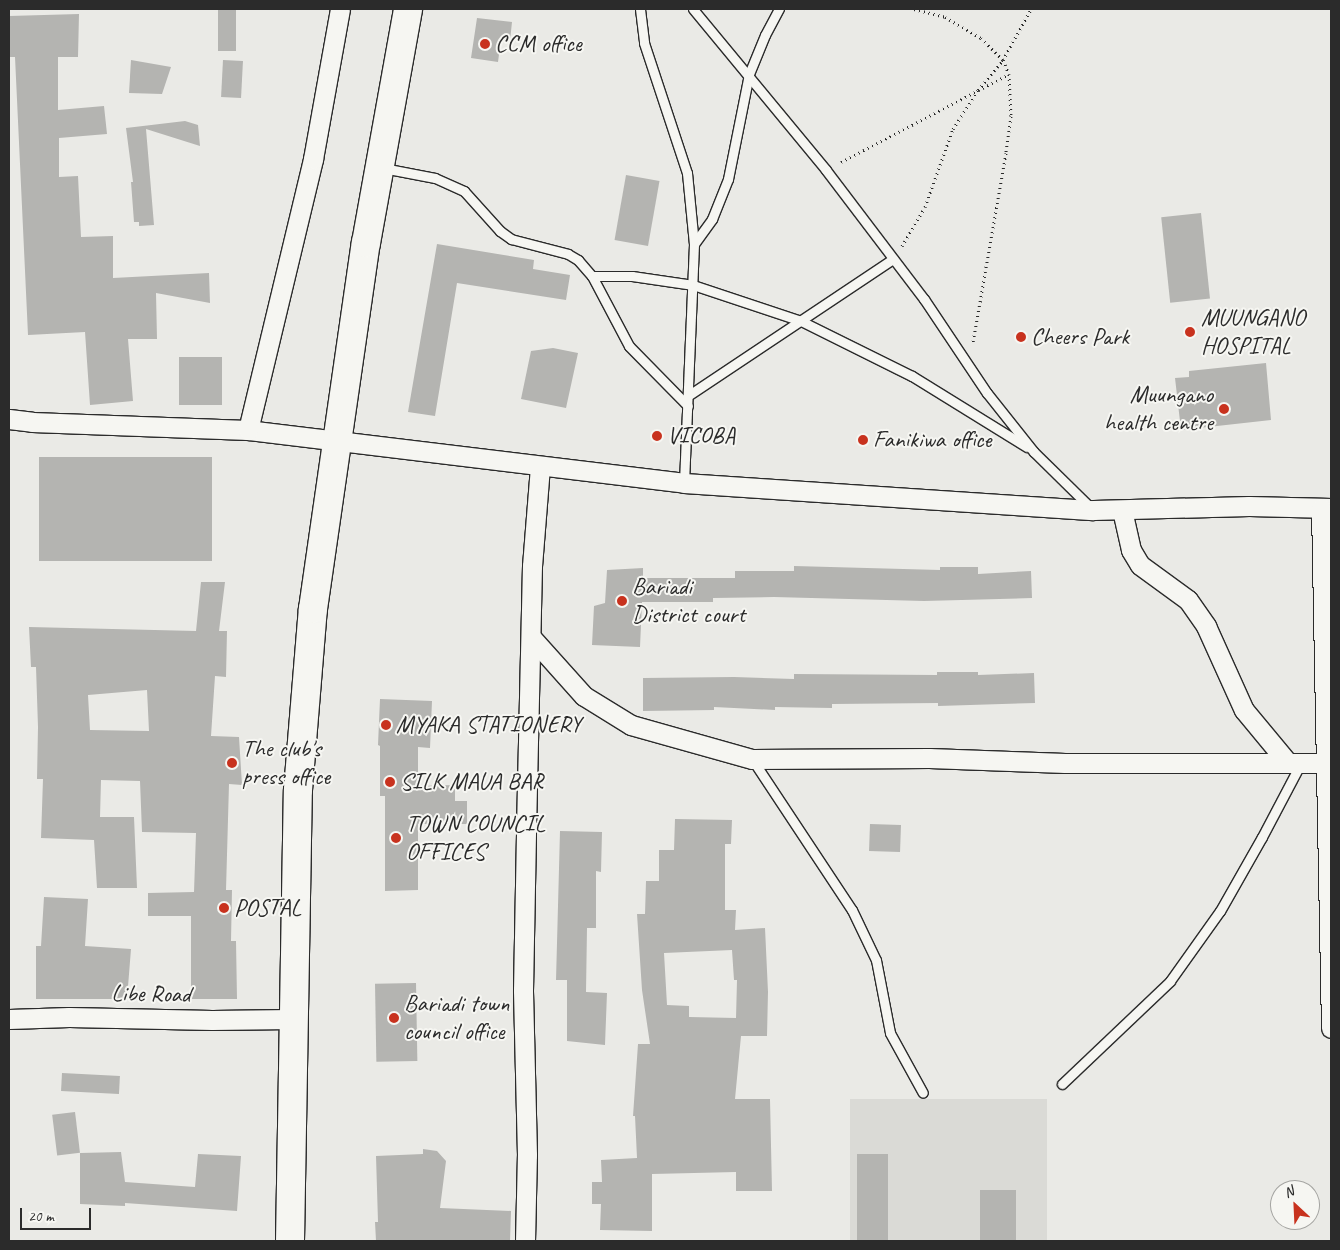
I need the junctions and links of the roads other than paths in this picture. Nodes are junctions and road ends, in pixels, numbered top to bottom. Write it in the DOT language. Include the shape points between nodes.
graph roads {
  1 [pos="340,9"];
  2 [pos="408,9"];
  3 [pos="640,9"];
  4 [pos="693,9"];
  5 [pos="779,9"];
  6 [pos="749,74"];
  7 [pos="379,167"];
  8 [pos="694,244"];
  9 [pos="893,259"];
  10 [pos="592,276"];
  11 [pos="693,285"];
  12 [pos="801,321"];
  13 [pos="689,395"];
  14 [pos="688,406"];
  15 [pos="9,419"];
  16 [pos="248,430"];
  17 [pos="338,441"];
  18 [pos="1034,452"];
  19 [pos="540,467"];
  20 [pos="684,483"];
  21 [pos="1326,508"];
  22 [pos="1093,510"];
  23 [pos="1122,510"];
  24 [pos="531,637"];
  25 [pos="752,759"];
  26 [pos="1294,763"];
  27 [pos="1327,763"];
  28 [pos="292,1019"];
  29 [pos="9,1020"];
  30 [pos="1331,1028"];
  31 [pos="1062,1084"];
  32 [pos="923,1093"];
  33 [pos="290,1241"];
  34 [pos="525,1241"];
  1 -- 16 [label="street" via="313,159"];
  2 -- 7 [label="highway"];
  3 -- 8 [label="lane" via="644,43 687,173"];
  4 -- 6 [label="lane"];
  5 -- 6 [label="lane"];
  6 -- 8 [label="lane" via="728,179 712,219"];
  6 -- 9 [label="lane"];
  7 -- 10 [label="lane" via="435,178 464,191 511,239 568,254 586,267"];
  7 -- 17 [label="highway"];
  8 -- 11 [label="lane"];
  9 -- 12 [label="lane"];
  9 -- 18 [label="lane" via="988,394"];
  10 -- 11 [label="lane" via="632,276"];
  10 -- 14 [label="lane" via="630,346"];
  11 -- 12 [label="lane"];
  11 -- 13 [label="lane"];
  12 -- 13 [label="lane"];
  12 -- 18 [label="lane" via="912,376"];
  13 -- 14 [label="lane"];
  14 -- 20 [label="lane"];
  15 -- 16 [label="street"];
  16 -- 17 [label="street"];
  17 -- 19 [label="street"];
  17 -- 28 [label="highway" via="313,609 300,762"];
  18 -- 22 [label="lane"];
  19 -- 20 [label="street"];
  19 -- 24 [label="street" via="532,566"];
  20 -- 22 [label="street"];
  21 -- 23 [label="street" via="1250,506"];
  21 -- 27 [label="street"];
  22 -- 23 [label="street"];
  23 -- 26 [label="street" via="1131,550 1140,565 1188,600 1206,626 1244,710"];
  24 -- 25 [label="street" via="584,696 631,726"];
  24 -- 34 [label="street" via="523,990"];
  25 -- 26 [label="street"];
  25 -- 32 [label="lane" via="852,910 876,960 890,1033"];
  26 -- 27 [label="street"];
  26 -- 31 [label="lane" via="1220,911 1170,981"];
  27 -- 30 [label="street"];
  28 -- 29 [label="street, Libe Road"];
  28 -- 33 [label="highway"];
}
